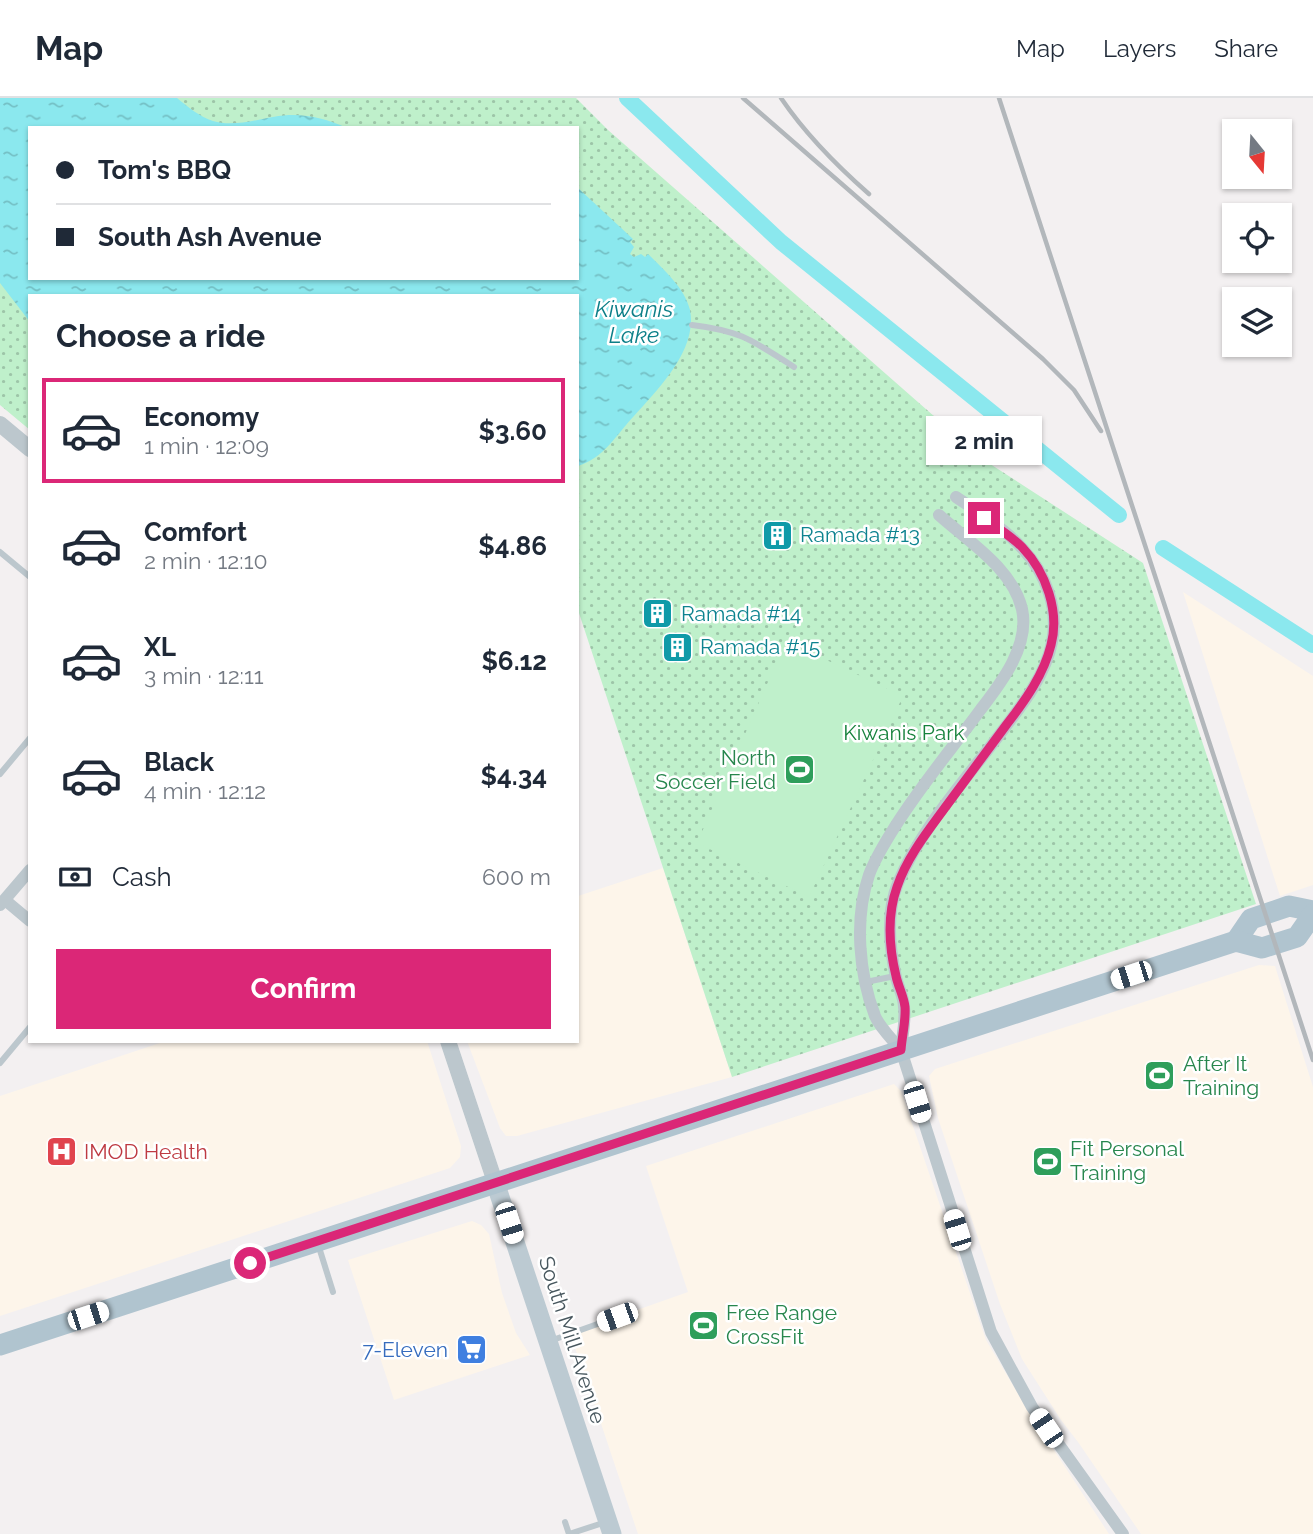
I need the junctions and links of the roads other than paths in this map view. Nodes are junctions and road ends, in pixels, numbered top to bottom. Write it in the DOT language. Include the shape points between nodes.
graph roads {
  1 [pos="692,325"];
  2 [pos="794,368"];
  3 [pos="0,424"];
  4 [pos="28,447"];
  5 [pos="956,497"];
  6 [pos="939,515"];
  7 [pos="0,552"];
  8 [pos="28,575"];
  9 [pos="28,740"];
  10 [pos="0,774"];
  11 [pos="28,872"];
  12 [pos="2,903"];
  13 [pos="1313,912"];
  14 [pos="28,920"];
  15 [pos="1236,941"];
  16 [pos="896,976"];
  17 [pos="866,982"];
  18 [pos="28,1029"];
  19 [pos="449,1043"];
  20 [pos="901,1050"];
  21 [pos="0,1063"];
  22 [pos="495,1182"];
  23 [pos="317,1241"];
  24 [pos="333,1292"];
  25 [pos="617,1317"];
  26 [pos="548,1341"];
  27 [pos="0,1345"];
  28 [pos="565,1522"];
  29 [pos="610,1528"];
  30 [pos="569,1534"];
  31 [pos="1123,1534"];
  1 -- 2 [label="lane" via="741,334"];
  3 -- 4 [label="street"];
  5 -- 16 [label="street" via="1022,547 1046,586 1055,621 1046,661 1025,701 928,831 897,885 890,932"];
  6 -- 17 [label="street" via="1008,579 1022,609 1022,636 999,685 902,815 869,875 860,932"];
  7 -- 8 [label="lane"];
  9 -- 10 [label="lane"];
  11 -- 12 [label="street"];
  12 -- 14 [label="street"];
  13 -- 15 [label="main road" via="1289,906 1251,919"];
  13 -- 15 [label="main road" via="1297,937 1262,948"];
  15 -- 20 [label="main road"];
  16 -- 17 [label="lane"];
  16 -- 20 [label="street" via="905,1007"];
  17 -- 20 [label="street" via="876,1018"];
  18 -- 21 [label="lane"];
  19 -- 22 [label="street, South Mill Avenue"];
  20 -- 22 [label="main road"];
  20 -- 31 [label="street" via="991,1332 1032,1407"];
  22 -- 23 [label="main road"];
  22 -- 26 [label="main road, South Mill Avenue"];
  23 -- 24 [label="lane"];
  23 -- 27 [label="main road"];
  25 -- 26 [label="lane"];
  26 -- 29 [label="main road, South Mill Avenue"];
  28 -- 30 [label="lane"];
  29 -- 30 [label="lane"];
}
